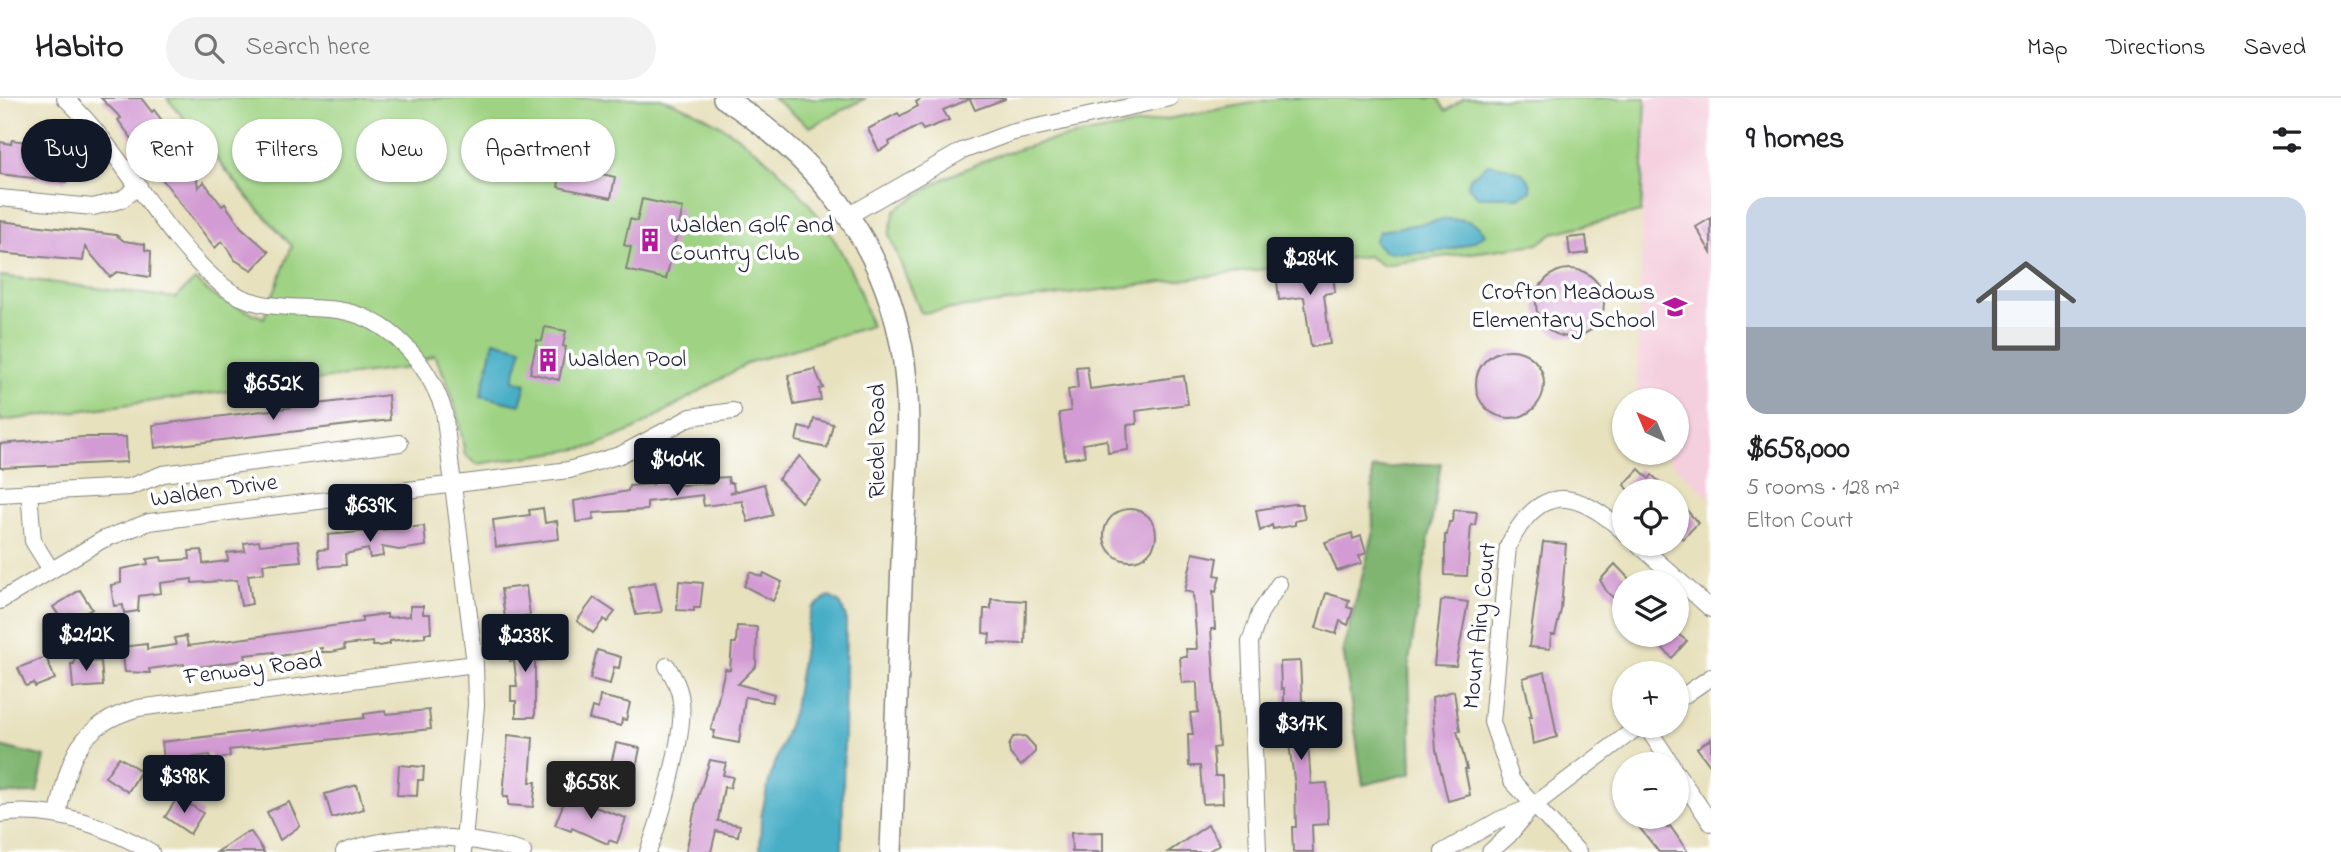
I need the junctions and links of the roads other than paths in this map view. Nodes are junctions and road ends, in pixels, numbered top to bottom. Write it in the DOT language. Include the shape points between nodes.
graph roads {
  1 [pos="65,98"];
  2 [pos="723,98"];
  3 [pos="1170,98"];
  4 [pos="139,186"];
  5 [pos="0,198"];
  6 [pos="848,216"];
  7 [pos="733,411"];
  8 [pos="400,443"];
  9 [pos="453,484"];
  10 [pos="29,492"];
  11 [pos="0,494"];
  12 [pos="1612,522"];
  13 [pos="1651,556"];
  14 [pos="51,570"];
  15 [pos="1279,584"];
  16 [pos="0,601"];
  17 [pos="1711,609"];
  18 [pos="475,664"];
  19 [pos="667,666"];
  20 [pos="1711,677"];
  21 [pos="1689,692"];
  22 [pos="1623,738"];
  23 [pos="1689,791"];
  24 [pos="1533,806"];
  25 [pos="0,814"];
  26 [pos="58,815"];
  27 [pos="1711,823"];
  28 [pos="464,845"];
  29 [pos="150,852"];
  30 [pos="344,852"];
  31 [pos="523,852"];
  32 [pos="648,852"];
  33 [pos="891,852"];
  34 [pos="1258,852"];
  35 [pos="1443,852"];
  36 [pos="1490,852"];
  37 [pos="1578,852"];
  1 -- 4 [label="street"];
  2 -- 6 [label="street, Riedel Road" via="786,142 822,178"];
  3 -- 6 [label="street" via="1010,133 962,151"];
  4 -- 5 [label="street" via="121,200 93,206"];
  4 -- 9 [label="street" via="195,260 226,289 268,306 348,313 376,324 403,343 436,388 444,411"];
  6 -- 33 [label="street, Riedel Road" via="889,300 906,381"];
  7 -- 9 [label="street, Walden Drive" via="691,417 597,463"];
  8 -- 10 [label="street" via="163,474 129,486"];
  9 -- 14 [label="street, Walden Drive" via="149,522 102,540"];
  9 -- 18 [label="street"];
  10 -- 11 [label="street"];
  10 -- 14 [label="street" via="33,541"];
  12 -- 24 [label="street, Mount Airy Court" via="1595,507 1556,500 1529,514 1508,546 1492,722 1512,781"];
  13 -- 17 [label="street"];
  14 -- 16 [label="street, Walden Drive"];
  15 -- 34 [label="street" via="1260,613 1250,642"];
  18 -- 26 [label="street, Fenway Road" via="120,713 96,729 74,755 67,767"];
  18 -- 28 [label="street"];
  19 -- 32 [label="street" via="678,686 682,717"];
  20 -- 21 [label="street"];
  22 -- 24 [label="street"];
  23 -- 27 [label="street"];
  24 -- 35 [label="street"];
  24 -- 36 [label="street"];
  24 -- 37 [label="street, Mount Airy Court"];
  25 -- 26 [label="street"];
  26 -- 29 [label="street" via="122,835"];
  28 -- 30 [label="street" via="390,840"];
  28 -- 31 [label="street"];
}
